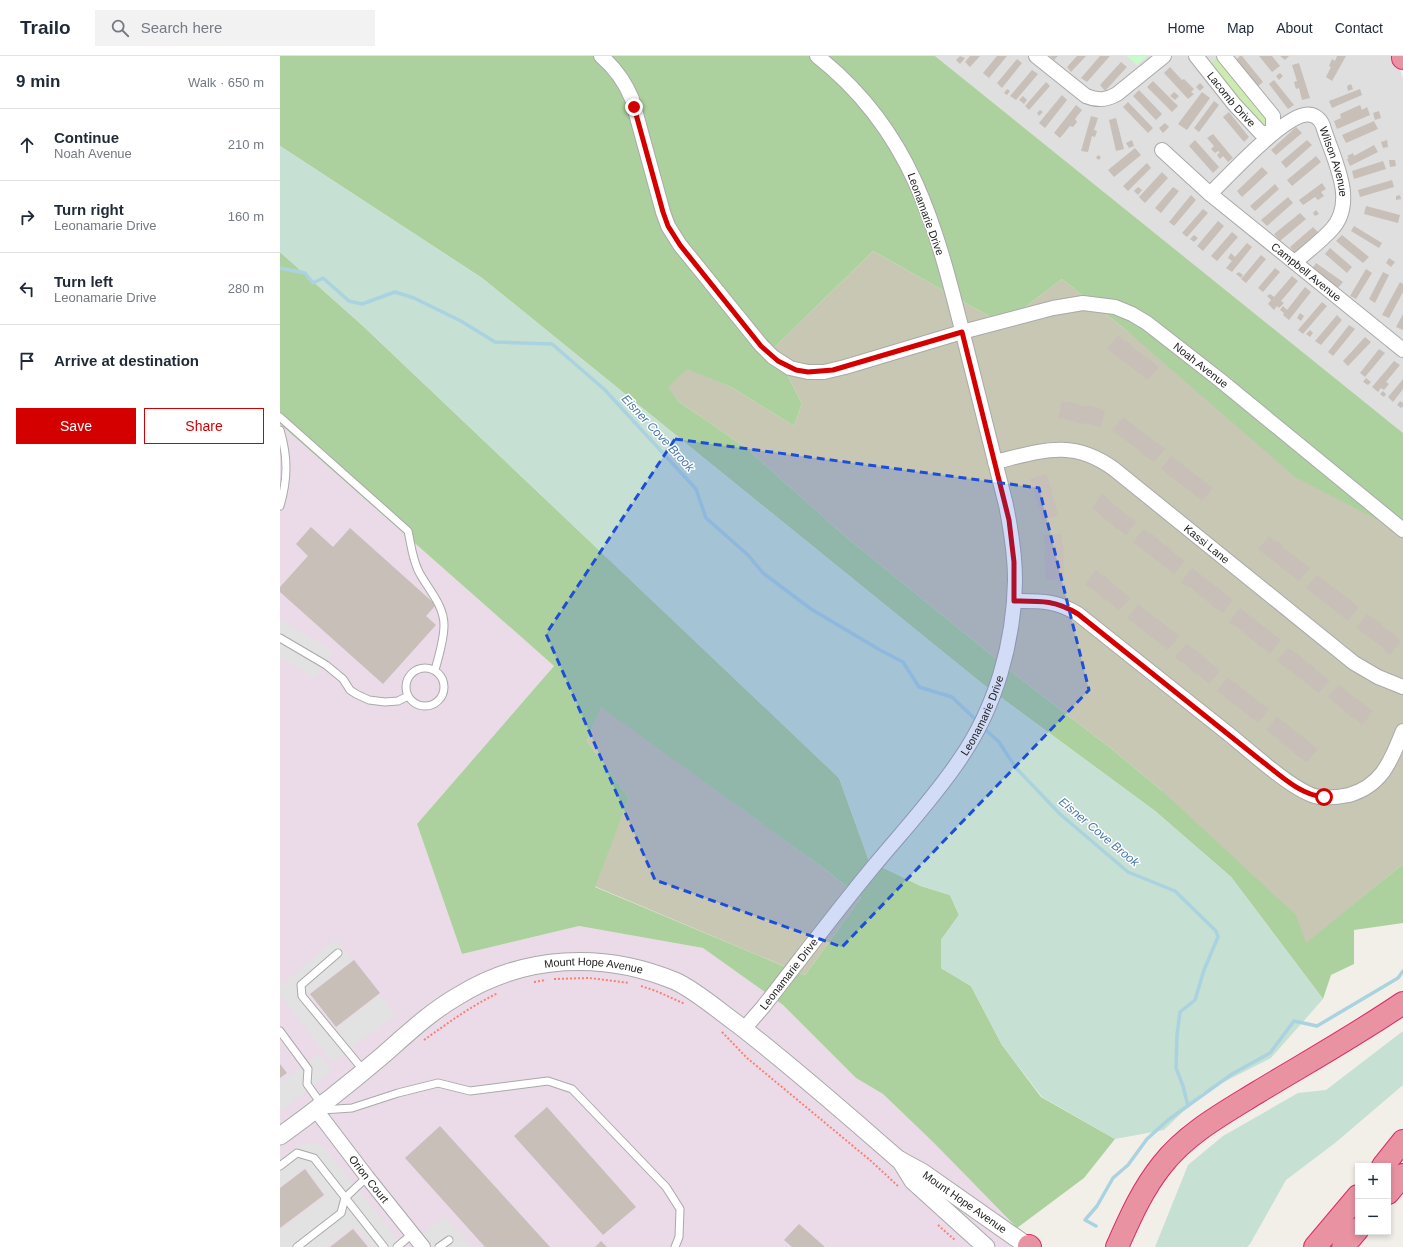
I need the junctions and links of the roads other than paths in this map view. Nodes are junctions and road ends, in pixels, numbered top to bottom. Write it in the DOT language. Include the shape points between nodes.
graph roads {
  1 [pos="601,56"];
  2 [pos="817,56"];
  3 [pos="1036,56"];
  4 [pos="1164,56"];
  5 [pos="1224,56"];
  6 [pos="1203,58"];
  7 [pos="1274,133"];
  8 [pos="1162,150"];
  9 [pos="1210,194"];
  10 [pos="1295,262"];
  11 [pos="962,332"];
  12 [pos="1403,350"];
  13 [pos="280,417"];
  14 [pos="280,430"];
  15 [pos="995,462"];
  16 [pos="280,506"];
  17 [pos="1403,530"];
  18 [pos="1014,601"];
  19 [pos="280,638"];
  20 [pos="435,670"];
  21 [pos="1403,687"];
  22 [pos="408,696"];
  23 [pos="1403,731"];
  24 [pos="338,953"];
  25 [pos="1403,1003"];
  26 [pos="744,1029"];
  27 [pos="280,1031"];
  28 [pos="364,1071"];
  29 [pos="319,1107"];
  30 [pos="280,1136"];
  31 [pos="1403,1141"];
  32 [pos="898,1159"];
  33 [pos="1385,1163"];
  34 [pos="280,1166"];
  35 [pos="1403,1175"];
  36 [pos="366,1177"];
  37 [pos="1391,1189"];
  38 [pos="345,1198"];
  39 [pos="1355,1199"];
  40 [pos="1355,1233"];
  41 [pos="412,1234"];
  42 [pos="449,1240"];
  43 [pos="1114,1243"];
  44 [pos="297,1247"];
  45 [pos="384,1247"];
  46 [pos="397,1247"];
  47 [pos="423,1247"];
  48 [pos="439,1247"];
  49 [pos="675,1247"];
  50 [pos="986,1247"];
  51 [pos="1029,1247"];
  52 [pos="1315,1247"];
  53 [pos="1343,1247"];
  1 -- 11 [label="street" via="618,74 629,91 663,212 672,233 761,346 773,357 796,370 824,372"];
  2 -- 11 [label="street, Leonamarie Drive" via="843,78 872,110 890,134 908,166 934,230"];
  3 -- 4 [label="street" via="1086,96 1099,100 1118,94"];
  5 -- 7 [label="street, Lacomb Drive" via="1274,116"];
  6 -- 7 [label="street, Lacomb Drive" via="1234,104 1261,133"];
  7 -- 9 [label="street"];
  7 -- 10 [label="street, Wilson Avenue" via="1302,115 1310,114 1319,119 1342,181 1342,205 1332,229"];
  8 -- 9 [label="street, Campbell Avenue"];
  9 -- 10 [label="street, Campbell Avenue"];
  10 -- 12 [label="street, Campbell Avenue"];
  11 -- 15 [label="street, Leonamarie Drive"];
  11 -- 17 [label="street, Noah Avenue" via="1075,303 1108,306 1132,314 1220,380"];
  13 -- 20 [label="lane" via="408,531 417,568 442,612 443,639"];
  14 -- 16 [label="lane" via="287,462"];
  15 -- 18 [label="street, Leonamarie Drive" via="1012,542"];
  15 -- 21 [label="street, Kassi Lane" via="1036,452 1057,450 1075,450 1098,458 1354,663 1378,677"];
  18 -- 23 [label="street" via="1056,603 1066,606 1259,759 1309,794 1319,797 1340,797 1370,785 1386,769"];
  18 -- 26 [label="street, Leonamarie Drive" via="1008,642 996,687 982,720 961,758"];
  19 -- 22 [label="lane" via="326,665 343,679 350,690 369,700 398,701"];
  20 -- 22 [label="lane" via="426,667 408,676"];
  20 -- 22 [label="lane" via="442,677 442,697 434,704 424,706 415,703"];
  24 -- 28 [label="lane" via="301,985 302,996"];
  25 -- 43 [label="highway" via="1192,1135 1162,1164"];
  26 -- 28 [label="street, Mount Hope Avenue" via="677,982 655,974 601,962 546,963 513,970 480,983 456,997"];
  26 -- 32 [label="street, Mount Hope Avenue"];
  27 -- 29 [label="lane" via="308,1069 307,1084"];
  28 -- 29 [label="street, Mount Hope Avenue"];
  29 -- 30 [label="street, Mount Hope Avenue"];
  29 -- 36 [label="street, Orion Court"];
  29 -- 49 [label="lane" via="352,1108 438,1083 470,1091 548,1081 572,1088 666,1187 680,1209 679,1237"];
  31 -- 33 [label="highway"];
  32 -- 50 [label="street, Mount Hope Avenue" via="913,1181"];
  32 -- 51 [label="street, Mount Hope Avenue" via="922,1172"];
  34 -- 38 [label="lane" via="297,1153 314,1158"];
  35 -- 37 [label="highway"];
  36 -- 38 [label="lane"];
  36 -- 41 [label="street, Orion Court"];
  38 -- 44 [label="lane" via="341,1213"];
  38 -- 45 [label="lane"];
  39 -- 52 [label="highway"];
  40 -- 53 [label="highway"];
  41 -- 46 [label="lane"];
  41 -- 47 [label="street, Orion Court"];
  42 -- 48 [label="lane"];
}
